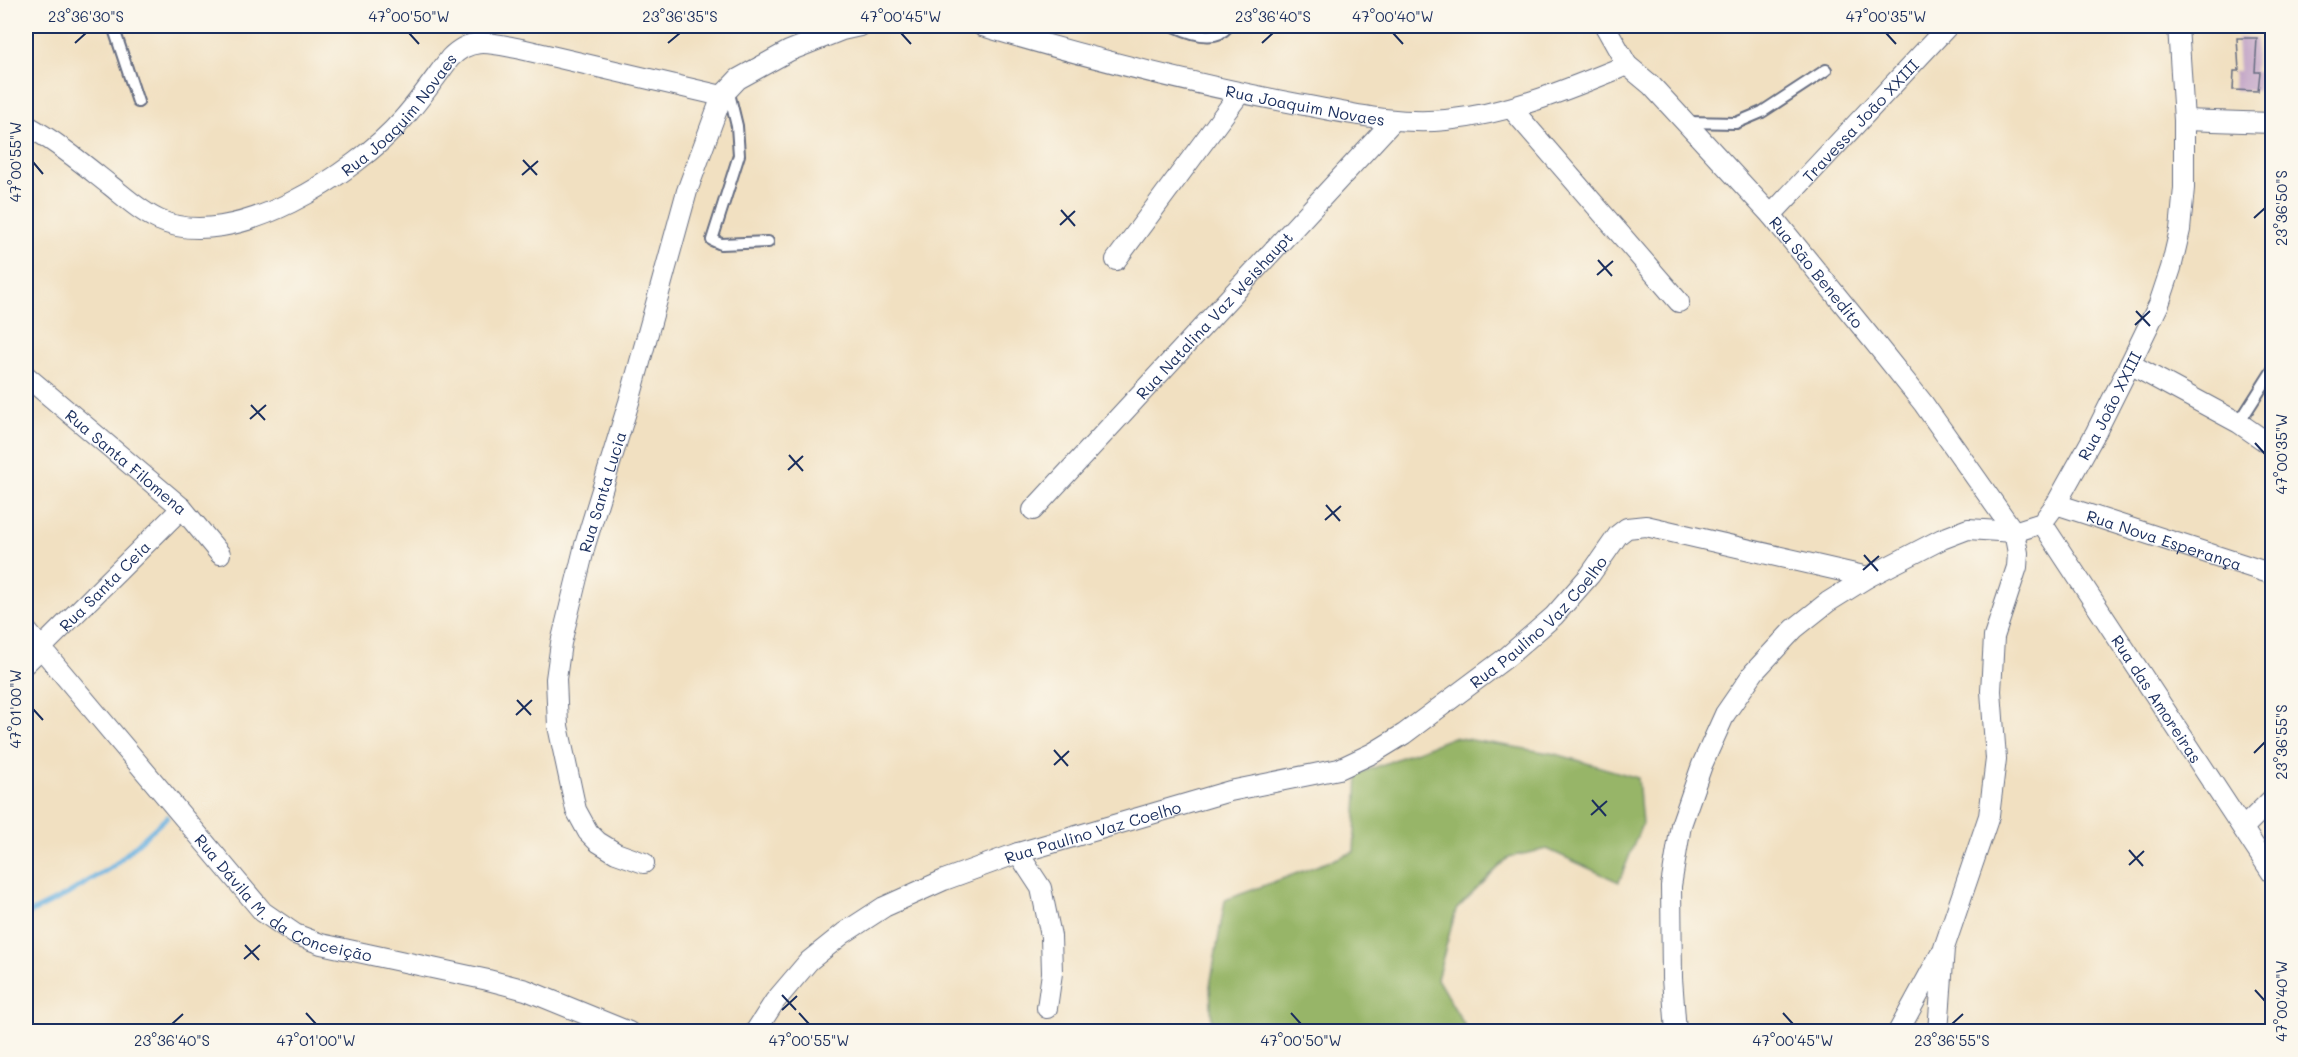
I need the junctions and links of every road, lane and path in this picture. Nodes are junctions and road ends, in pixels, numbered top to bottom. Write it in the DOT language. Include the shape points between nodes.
graph roads {
  1 [pos="113,26"];
  2 [pos="860,26"];
  3 [pos="982,26"];
  4 [pos="1174,26"];
  5 [pos="1228,26"];
  6 [pos="1605,26"];
  7 [pos="1948,26"];
  8 [pos="2178,26"];
  9 [pos="1627,65"];
  10 [pos="1826,70"];
  11 [pos="725,92"];
  12 [pos="1240,93"];
  13 [pos="138,102"];
  14 [pos="1512,109"];
  15 [pos="2184,120"];
  16 [pos="1393,121"];
  17 [pos="1686,122"];
  18 [pos="2272,123"];
  19 [pos="26,125"];
  20 [pos="1771,214"];
  21 [pos="768,242"];
  22 [pos="1116,260"];
  23 [pos="1678,302"];
  24 [pos="2130,364"];
  25 [pos="2272,372"];
  26 [pos="26,376"];
  27 [pos="2239,423"];
  28 [pos="2272,446"];
  29 [pos="2056,504"];
  30 [pos="182,508"];
  31 [pos="1033,510"];
  32 [pos="2042,523"];
  33 [pos="2014,532"];
  34 [pos="220,554"];
  35 [pos="2272,574"];
  36 [pos="1868,577"];
  37 [pos="26,630"];
  38 [pos="41,648"];
  39 [pos="26,663"];
  40 [pos="2272,799"];
  41 [pos="2243,828"];
  42 [pos="1018,853"];
  43 [pos="644,863"];
  44 [pos="2272,873"];
  45 [pos="1944,948"];
  46 [pos="1047,1008"];
  47 [pos="629,1032"];
  48 [pos="755,1032"];
  49 [pos="1676,1032"];
  50 [pos="1898,1032"];
  51 [pos="1938,1032"];
  1 -- 13 [label="lane"];
  2 -- 11 [label="street" via="789,51 738,78"];
  3 -- 12 [label="street, Rua Joaquim Novaes"];
  4 -- 5 [label="lane" via="1201,35 1216,35"];
  6 -- 9 [label="street, Rua São Benedito"];
  7 -- 20 [label="street, Travessa João XXIII"];
  8 -- 15 [label="street, Rua João XXIII"];
  9 -- 14 [label="street, Rua Joaquim Novaes"];
  9 -- 17 [label="street, Rua São Benedito"];
  10 -- 17 [label="lane" via="1762,112 1736,123"];
  11 -- 19 [label="street, Rua Joaquim Novaes" via="521,49 471,44 455,53 402,120 363,158 306,195 258,217 210,229 185,229 159,220 47,136"];
  11 -- 21 [label="lane" via="737,126 739,155 712,240 721,244"];
  11 -- 43 [label="street, Rua Santa Lucia" via="687,191 585,544 556,679 558,726 576,810 598,843"];
  12 -- 16 [label="street, Rua Joaquim Novaes"];
  12 -- 22 [label="street"];
  14 -- 16 [label="street, Rua Joaquim Novaes" via="1446,120"];
  14 -- 23 [label="street"];
  15 -- 18 [label="street"];
  15 -- 24 [label="street, Rua João XXIII" via="2181,231 2159,304"];
  16 -- 31 [label="street, Rua Natalina Vaz Weishaupt"];
  17 -- 20 [label="street, Rua São Benedito"];
  20 -- 33 [label="street, Rua São Benedito" via="1923,404"];
  24 -- 27 [label="street"];
  24 -- 29 [label="street, Rua João XXIII"];
  25 -- 27 [label="lane"];
  26 -- 30 [label="street, Rua Santa Filomena"];
  27 -- 28 [label="street"];
  29 -- 32 [label="street, Rua João XXIII"];
  29 -- 35 [label="street, Rua Nova Esperança"];
  30 -- 34 [label="street, Rua Santa Filomena"];
  30 -- 38 [label="street, Rua Santa Ceia"];
  32 -- 33 [label="street"];
  32 -- 41 [label="street, Rua das Amoreiras"];
  33 -- 36 [label="street" via="1968,530"];
  33 -- 45 [label="street" via="2017,567 1995,637 1990,691 1996,759 1989,816"];
  36 -- 42 [label="street, Rua Paulino Vaz Coelho" via="1647,525 1626,528 1554,616 1499,663 1373,753 1339,769 1230,791"];
  36 -- 49 [label="street" via="1827,602 1754,672 1725,714 1702,765 1681,825 1671,886"];
  37 -- 38 [label="street, Rua Dávila M. da Conceição"];
  38 -- 39 [label="street, Rua Santa Ceia"];
  38 -- 47 [label="street, Rua Dávila M. da Conceição" via="263,912 295,934 321,944 526,990"];
  40 -- 41 [label="street"];
  41 -- 44 [label="street, Rua das Amoreiras"];
  42 -- 46 [label="street" via="1041,888 1051,936 1052,973"];
  42 -- 48 [label="street, Rua Paulino Vaz Coelho" via="884,907 844,933 809,961"];
  45 -- 50 [label="street"];
  45 -- 51 [label="street"];
}
